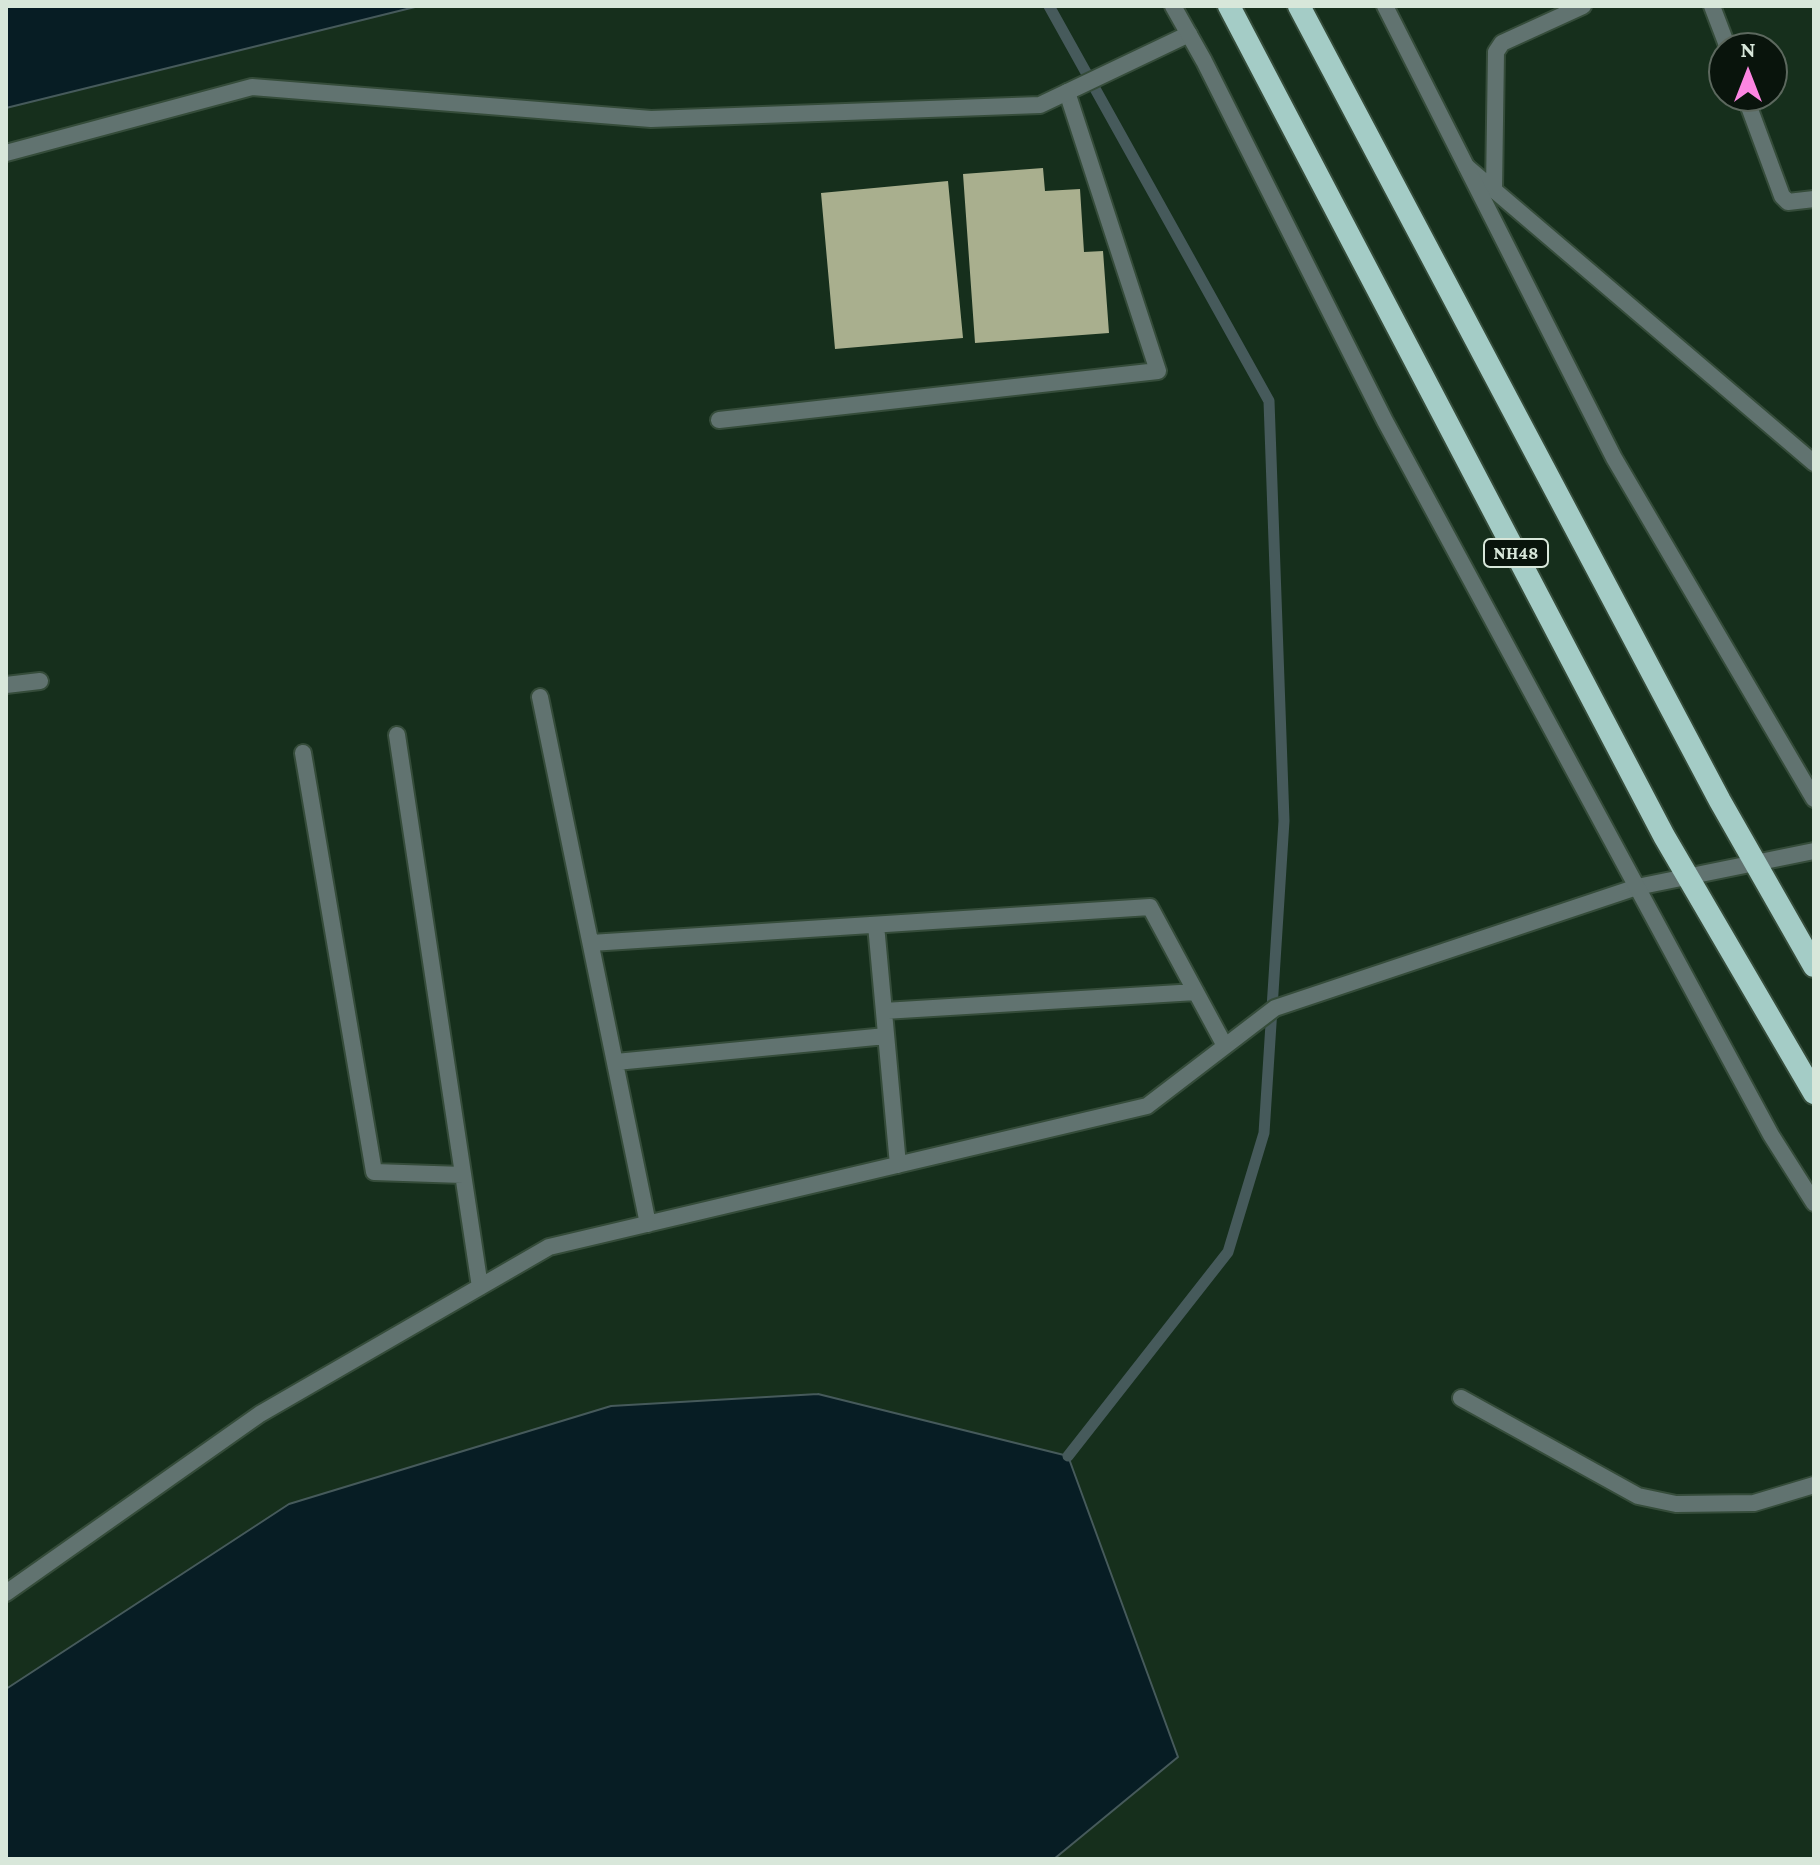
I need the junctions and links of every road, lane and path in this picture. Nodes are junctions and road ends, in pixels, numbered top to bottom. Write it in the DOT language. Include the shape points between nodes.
graph roads {
  1 [pos="1173,6"];
  2 [pos="1229,6"];
  3 [pos="1299,6"];
  4 [pos="1385,6"];
  5 [pos="1583,6"];
  6 [pos="1712,6"];
  7 [pos="1722,32"];
  8 [pos="1189,34"];
  9 [pos="1067,92"];
  10 [pos="1751,112"];
  11 [pos="6,153"];
  12 [pos="1466,166"];
  13 [pos="1494,190"];
  14 [pos="1814,199"];
  15 [pos="719,420"];
  16 [pos="1813,462"];
  17 [pos="40,681"];
  18 [pos="6,685"];
  19 [pos="540,697"];
  20 [pos="397,735"];
  21 [pos="303,753"];
  22 [pos="1814,799"];
  23 [pos="1814,851"];
  24 [pos="1755,863"];
  25 [pos="1688,877"];
  26 [pos="1637,887"];
  27 [pos="876,925"];
  28 [pos="591,943"];
  29 [pos="1814,966"];
  30 [pos="1196,992"];
  31 [pos="884,1011"];
  32 [pos="886,1036"];
  33 [pos="1225,1046"];
  34 [pos="616,1062"];
  35 [pos="1814,1093"];
  36 [pos="898,1165"];
  37 [pos="463,1175"];
  38 [pos="1814,1203"];
  39 [pos="648,1224"];
  40 [pos="480,1287"];
  41 [pos="1461,1398"];
  42 [pos="1814,1485"];
  43 [pos="6,1593"];
  1 -- 8 [label="street"];
  2 -- 25 [label="highway, NH48"];
  3 -- 24 [label="highway, NH48"];
  4 -- 12 [label="street"];
  5 -- 13 [label="street" via="1502,43 1496,52"];
  6 -- 7 [label="street"];
  8 -- 9 [label="street"];
  8 -- 26 [label="street" via="1385,421"];
  9 -- 11 [label="street" via="1040,105 651,119 252,87"];
  9 -- 15 [label="street" via="1158,371"];
  10 -- 14 [label="street" via="1782,196 1788,202"];
  12 -- 13 [label="street"];
  12 -- 22 [label="street" via="1614,458"];
  13 -- 16 [label="street"];
  17 -- 18 [label="street"];
  19 -- 28 [label="street"];
  20 -- 37 [label="street"];
  21 -- 37 [label="street" via="374,1172"];
  23 -- 24 [label="street"];
  24 -- 25 [label="street"];
  24 -- 29 [label="highway, NH48"];
  25 -- 26 [label="street"];
  25 -- 35 [label="highway, NH48"];
  26 -- 33 [label="street" via="1275,1008"];
  26 -- 38 [label="street" via="1771,1135"];
  27 -- 28 [label="street"];
  27 -- 30 [label="street" via="1150,907"];
  27 -- 31 [label="street"];
  28 -- 34 [label="street"];
  30 -- 31 [label="street"];
  30 -- 33 [label="street"];
  31 -- 32 [label="street"];
  32 -- 34 [label="street"];
  32 -- 36 [label="street"];
  33 -- 36 [label="street" via="1147,1106"];
  34 -- 39 [label="street"];
  36 -- 39 [label="street"];
  37 -- 40 [label="street"];
  39 -- 40 [label="street" via="549,1247"];
  40 -- 43 [label="street" via="260,1414"];
  41 -- 42 [label="street" via="1638,1496 1676,1504 1754,1503"];
}
